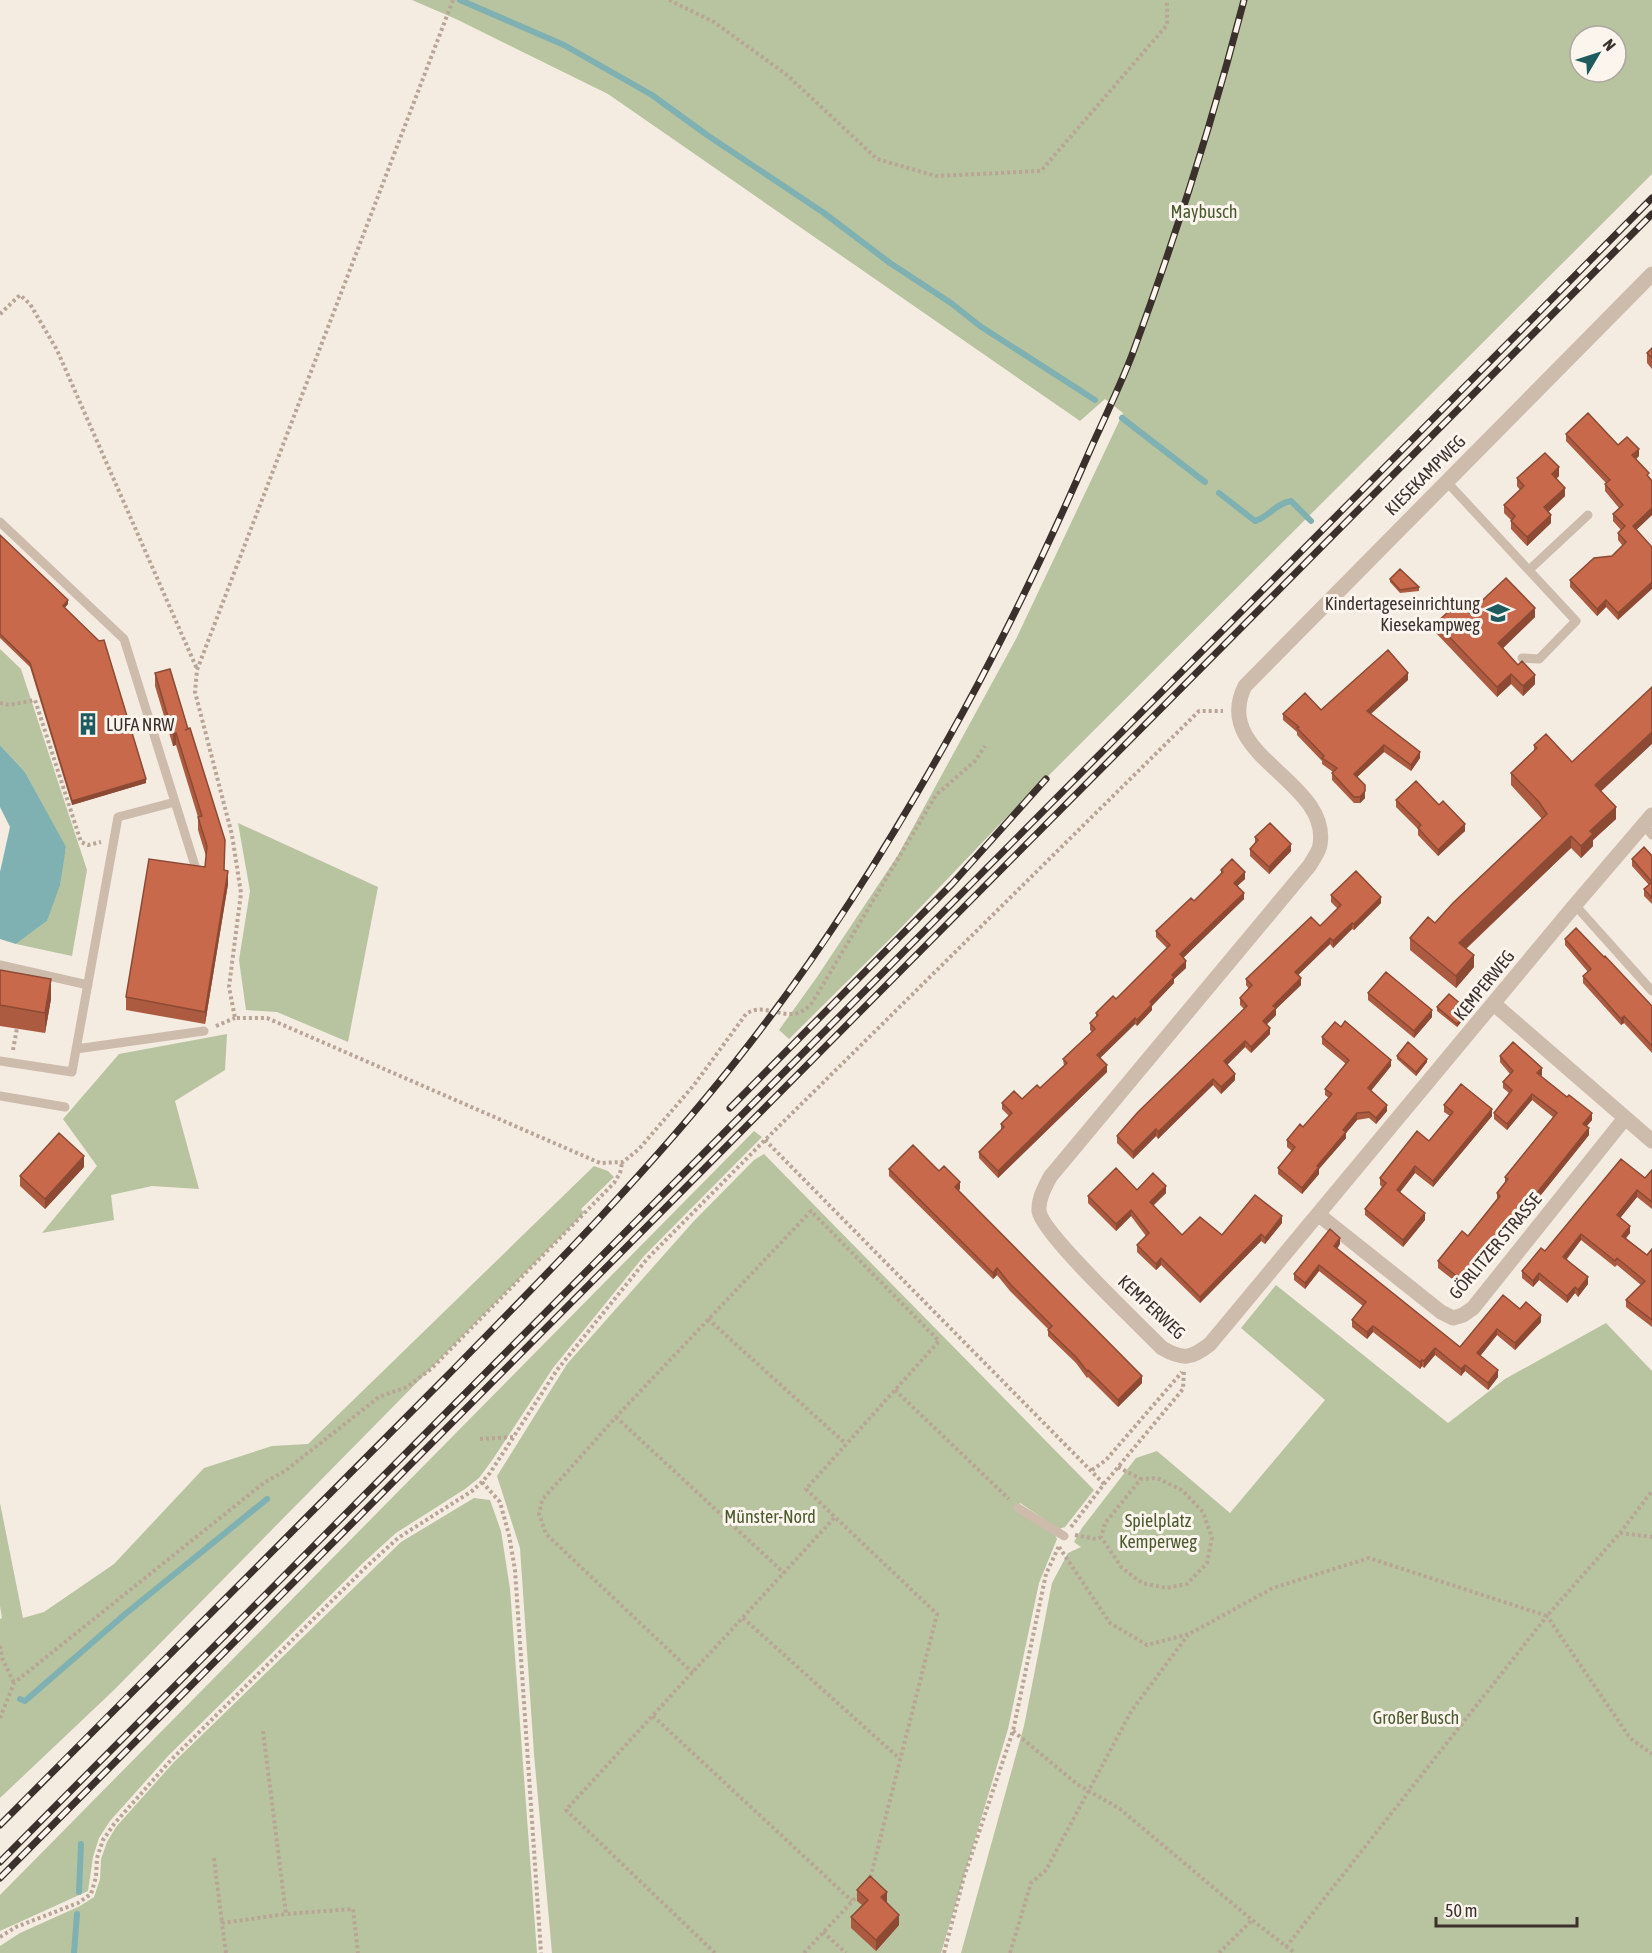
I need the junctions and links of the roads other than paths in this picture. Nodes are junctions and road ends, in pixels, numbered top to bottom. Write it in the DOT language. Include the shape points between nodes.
graph roads {
  1 [pos="1652,274"];
  2 [pos="1446,481"];
  3 [pos="1588,515"];
  4 [pos="0,522"];
  5 [pos="1529,570"];
  6 [pos="1522,658"];
  7 [pos="1238,711"];
  8 [pos="175,802"];
  9 [pos="1649,825"];
  10 [pos="196,869"];
  11 [pos="1575,905"];
  12 [pos="0,965"];
  13 [pos="88,985"];
  14 [pos="1652,991"];
  15 [pos="1494,1004"];
  16 [pos="204,1031"];
  17 [pos="76,1049"];
  18 [pos="0,1061"];
  19 [pos="0,1096"];
  20 [pos="65,1107"];
  21 [pos="1625,1118"];
  22 [pos="1652,1141"];
  23 [pos="1318,1215"];
  24 [pos="1018,1508"];
  25 [pos="1064,1536"];
  1 -- 2 [label="street, KIESEKAMPWEG"];
  2 -- 5 [label="lane"];
  2 -- 7 [label="street, KIESEKAMPWEG" via="1245,686"];
  3 -- 5 [label="lane"];
  4 -- 8 [label="lane" via="124,639"];
  5 -- 6 [label="lane" via="1576,621 1539,659"];
  7 -- 23 [label="street, KEMPERWEG" via="1246,738 1316,815 1321,830 1320,847 1302,874 1050,1176 1041,1194 1039,1212 1054,1238 1162,1348 1187,1357 1210,1344"];
  8 -- 10 [label="lane"];
  8 -- 13 [label="lane" via="118,817"];
  9 -- 11 [label="street, KEMPERWEG"];
  11 -- 14 [label="lane"];
  11 -- 15 [label="street, KEMPERWEG"];
  12 -- 13 [label="lane"];
  13 -- 17 [label="lane"];
  15 -- 21 [label="street"];
  15 -- 23 [label="street, KEMPERWEG"];
  16 -- 17 [label="lane"];
  17 -- 18 [label="lane" via="72,1072"];
  19 -- 20 [label="lane"];
  21 -- 22 [label="street"];
  21 -- 23 [label="street, GÖRLITZER STRASSE" via="1473,1308 1463,1315 1453,1318 1441,1312"];
  24 -- 25 [label="lane"];
}
